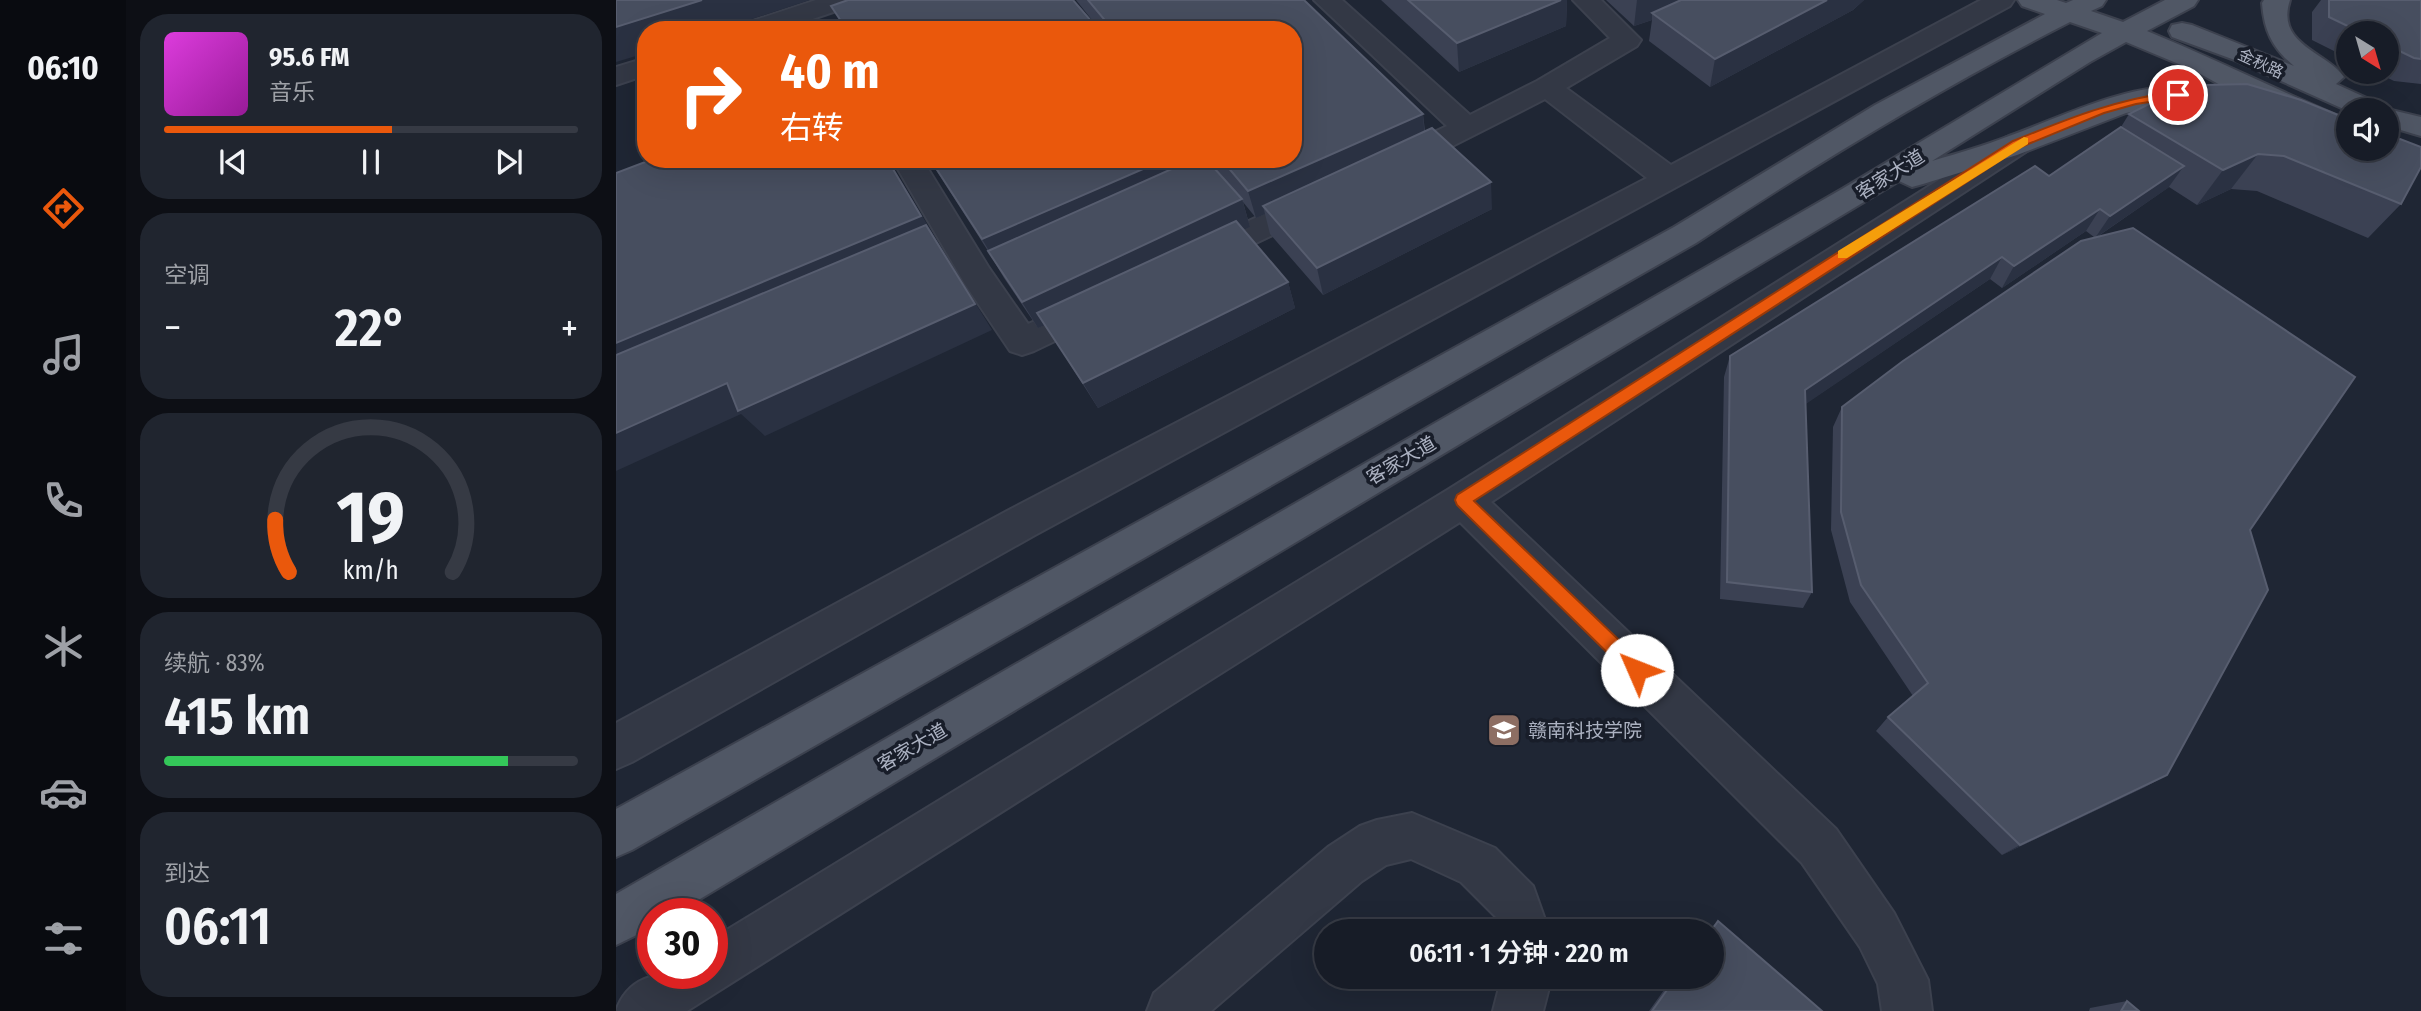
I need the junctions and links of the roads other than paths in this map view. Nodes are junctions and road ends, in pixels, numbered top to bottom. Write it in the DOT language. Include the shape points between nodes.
graph roads {
  1 [pos="842,0"];
  2 [pos="1586,0"];
  3 [pos="2001,0"];
  4 [pos="2031,0"];
  5 [pos="2185,0"];
  6 [pos="2277,0"];
  7 [pos="1330,1"];
  8 [pos="2086,3"];
  9 [pos="816,20"];
  10 [pos="2138,26"];
  11 [pos="637,69"];
  12 [pos="616,76"];
  13 [pos="1546,87"];
  14 [pos="2343,98"];
  15 [pos="2364,98"];
  16 [pos="2336,125"];
  17 [pos="2336,127"];
  18 [pos="1467,128"];
  19 [pos="2017,144"];
  20 [pos="912,168"];
  21 [pos="1668,178"];
  22 [pos="1853,196"];
  23 [pos="1170,271"];
  24 [pos="1121,295"];
  25 [pos="1462,500"];
  26 [pos="616,747"];
  27 [pos="616,834"];
  28 [pos="1521,919"];
  29 [pos="616,921"];
  30 [pos="728,957"];
  31 [pos="676,989"];
  32 [pos="1524,989"];
  33 [pos="641,1011"];
  34 [pos="1172,1011"];
  35 [pos="1518,1011"];
  36 [pos="1907,1011"];
  1 -- 9 [label="street"];
  2 -- 13 [label="street" via="1638,35"];
  3 -- 21 [label="street"];
  4 -- 8 [label="main road"];
  5 -- 10 [label="main road, 客家大道"];
  6 -- 15 [label="main road" via="2278,30 2288,44 2303,60"];
  7 -- 18 [label="street"];
  8 -- 10 [label="main road"];
  8 -- 27 [label="main road" via="1789,166 1685,235"];
  10 -- 14 [label="main road, 金秋路" via="2242,53"];
  10 -- 16 [label="main road, 金秋路" via="2245,87"];
  10 -- 22 [label="main road, 客家大道" via="2080,56"];
  11 -- 12 [label="street"];
  13 -- 18 [label="street"];
  13 -- 21 [label="street"];
  17 -- 19 [label="main road" via="2247,103 2178,95 2100,110"];
  18 -- 23 [label="street"];
  19 -- 22 [label="main road"];
  19 -- 25 [label="street"];
  20 -- 24 [label="street" via="1021,342"];
  21 -- 26 [label="street" via="1021,523"];
  22 -- 29 [label="main road, 客家大道"];
  25 -- 30 [label="street"];
  25 -- 36 [label="street" via="1819,846 1882,940 1903,980"];
  28 -- 34 [label="street" via="1516,904 1478,864 1412,836 1377,843"];
  31 -- 33 [label="street"];
  32 -- 35 [label="street"];
}
